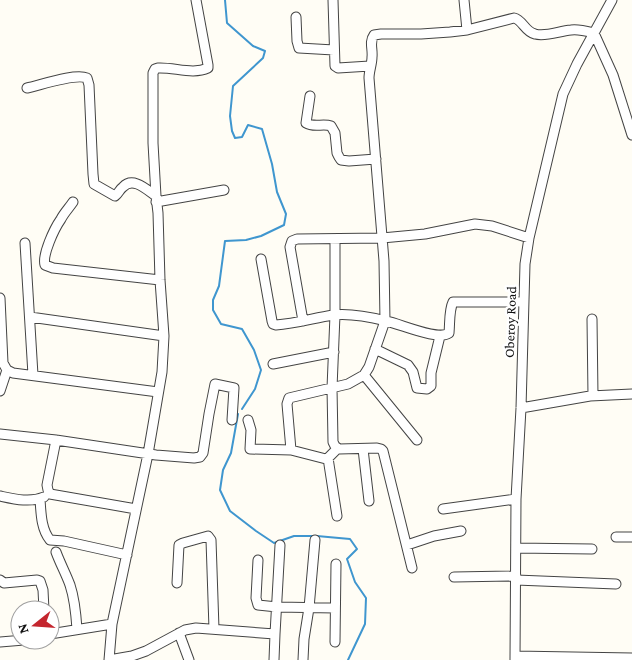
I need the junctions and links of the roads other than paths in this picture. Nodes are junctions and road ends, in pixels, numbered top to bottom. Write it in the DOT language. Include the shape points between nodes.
graph roads {
  1 [pos="196,0"];
  2 [pos="333,0"];
  3 [pos="464,0"];
  4 [pos="612,0"];
  5 [pos="296,17"];
  6 [pos="468,30"];
  7 [pos="594,32"];
  8 [pos="334,50"];
  9 [pos="370,66"];
  10 [pos="27,88"];
  11 [pos="310,96"];
  12 [pos="632,135"];
  13 [pos="376,158"];
  14 [pos="224,190"];
  15 [pos="156,199"];
  16 [pos="73,202"];
  17 [pos="382,238"];
  18 [pos="529,238"];
  19 [pos="335,239"];
  20 [pos="24,243"];
  21 [pos="261,259"];
  22 [pos="160,280"];
  23 [pos="0,298"];
  24 [pos="524,302"];
  25 [pos="335,315"];
  26 [pos="30,317"];
  27 [pos="592,319"];
  28 [pos="385,320"];
  29 [pos="303,321"];
  30 [pos="164,336"];
  31 [pos="440,336"];
  32 [pos="375,350"];
  33 [pos="334,352"];
  34 [pos="273,364"];
  35 [pos="7,370"];
  36 [pos="33,375"];
  37 [pos="364,375"];
  38 [pos="2,380"];
  39 [pos="332,388"];
  40 [pos="0,391"];
  41 [pos="158,392"];
  42 [pos="632,394"];
  43 [pos="593,396"];
  44 [pos="521,408"];
  45 [pos="232,420"];
  46 [pos="248,420"];
  47 [pos="0,434"];
  48 [pos="56,440"];
  49 [pos="417,440"];
  50 [pos="337,449"];
  51 [pos="363,449"];
  52 [pos="291,450"];
  53 [pos="148,454"];
  54 [pos="328,458"];
  55 [pos="50,494"];
  56 [pos="0,496"];
  57 [pos="40,499"];
  58 [pos="516,499"];
  59 [pos="369,501"];
  60 [pos="136,509"];
  61 [pos="443,509"];
  62 [pos="337,516"];
  63 [pos="461,531"];
  64 [pos="616,537"];
  65 [pos="632,537"];
  66 [pos="315,540"];
  67 [pos="280,544"];
  68 [pos="407,545"];
  69 [pos="516,548"];
  70 [pos="592,549"];
  71 [pos="56,552"];
  72 [pos="127,555"];
  73 [pos="258,560"];
  74 [pos="336,564"];
  75 [pos="412,568"];
  76 [pos="454,577"];
  77 [pos="516,578"];
  78 [pos="0,580"];
  79 [pos="177,582"];
  80 [pos="616,584"];
  81 [pos="44,600"];
  82 [pos="277,607"];
  83 [pos="309,608"];
  84 [pos="335,608"];
  85 [pos="112,624"];
  86 [pos="77,629"];
  87 [pos="214,629"];
  88 [pos="60,632"];
  89 [pos="179,633"];
  90 [pos="275,634"];
  91 [pos="335,642"];
  92 [pos="515,658"];
  93 [pos="632,658"];
  94 [pos="109,660"];
  95 [pos="189,660"];
  96 [pos="274,660"];
  97 [pos="303,660"];
  1 -- 15 [label="street" via="208,68 158,68 153,73"];
  2 -- 8 [label="street"];
  3 -- 6 [label="street"];
  4 -- 7 [label="street, Oberoy Road"];
  5 -- 8 [label="street" via="299,48"];
  6 -- 7 [label="street" via="514,18 535,34 581,29"];
  6 -- 9 [label="street" via="374,35"];
  7 -- 12 [label="street" via="613,75"];
  7 -- 18 [label="street, Oberoy Road" via="563,94"];
  8 -- 9 [label="street" via="336,67"];
  9 -- 13 [label="street"];
  10 -- 15 [label="street" via="70,77 87,78 94,184 115,196 126,184 137,183"];
  11 -- 13 [label="street" via="306,123 331,126 339,157 344,161"];
  13 -- 17 [label="street"];
  14 -- 15 [label="street"];
  15 -- 22 [label="street"];
  16 -- 22 [label="street" via="54,232 45,265"];
  17 -- 18 [label="street" via="475,224"];
  17 -- 19 [label="street"];
  17 -- 28 [label="street"];
  18 -- 24 [label="street, Oberoy Road"];
  19 -- 25 [label="street"];
  19 -- 29 [label="street" via="296,239 290,244"];
  20 -- 26 [label="street"];
  21 -- 29 [label="street" via="273,324"];
  22 -- 30 [label="street"];
  23 -- 35 [label="street" via="3,363"];
  24 -- 31 [label="street" via="453,302 449,333"];
  24 -- 44 [label="street, Oberoy Road"];
  25 -- 28 [label="street"];
  25 -- 29 [label="street"];
  25 -- 33 [label="street"];
  26 -- 30 [label="street"];
  26 -- 36 [label="street"];
  27 -- 43 [label="street"];
  28 -- 31 [label="street"];
  28 -- 32 [label="street"];
  30 -- 41 [label="street"];
  31 -- 32 [label="street" via="431,386 427,389 418,388 408,365"];
  32 -- 37 [label="street"];
  33 -- 34 [label="street"];
  33 -- 39 [label="street"];
  35 -- 36 [label="street"];
  35 -- 38 [label="street"];
  36 -- 41 [label="street"];
  37 -- 39 [label="street"];
  37 -- 49 [label="street"];
  38 -- 40 [label="street"];
  39 -- 50 [label="street" via="333,442"];
  39 -- 52 [label="street" via="289,398"];
  41 -- 53 [label="street"];
  42 -- 43 [label="street"];
  43 -- 44 [label="street"];
  44 -- 58 [label="street, Oberoy Road"];
  45 -- 53 [label="street" via="234,388 215,384 200,457"];
  46 -- 52 [label="street" via="250,449"];
  47 -- 48 [label="street"];
  48 -- 53 [label="street"];
  48 -- 55 [label="street" via="47,485"];
  50 -- 51 [label="street"];
  50 -- 54 [label="street"];
  51 -- 59 [label="street"];
  51 -- 68 [label="street" via="383,451"];
  52 -- 54 [label="street"];
  53 -- 60 [label="street"];
  54 -- 62 [label="street"];
  55 -- 57 [label="street"];
  55 -- 60 [label="street"];
  56 -- 57 [label="street"];
  57 -- 72 [label="street" via="43,524 50,540"];
  58 -- 61 [label="street"];
  58 -- 69 [label="street, Oberoy Road"];
  60 -- 72 [label="street"];
  63 -- 68 [label="street"];
  64 -- 65 [label="street"];
  66 -- 83 [label="street"];
  67 -- 82 [label="street"];
  68 -- 75 [label="street"];
  69 -- 70 [label="street"];
  69 -- 77 [label="street, Oberoy Road"];
  71 -- 86 [label="street" via="74,596"];
  72 -- 85 [label="street"];
  73 -- 82 [label="street" via="257,602 260,606"];
  74 -- 84 [label="street"];
  76 -- 77 [label="street"];
  77 -- 80 [label="street"];
  77 -- 92 [label="street, Oberoy Road"];
  78 -- 81 [label="street" via="4,583 40,581"];
  79 -- 87 [label="street" via="179,545 208,536"];
  82 -- 83 [label="street"];
  82 -- 90 [label="street"];
  83 -- 84 [label="street"];
  83 -- 97 [label="street"];
  84 -- 91 [label="street"];
  85 -- 86 [label="street"];
  85 -- 94 [label="street"];
  86 -- 88 [label="street"];
  87 -- 89 [label="street" via="196,628"];
  87 -- 90 [label="street"];
  89 -- 94 [label="street" via="146,651"];
  89 -- 95 [label="street"];
  90 -- 96 [label="street"];
  92 -- 93 [label="street"];
}
